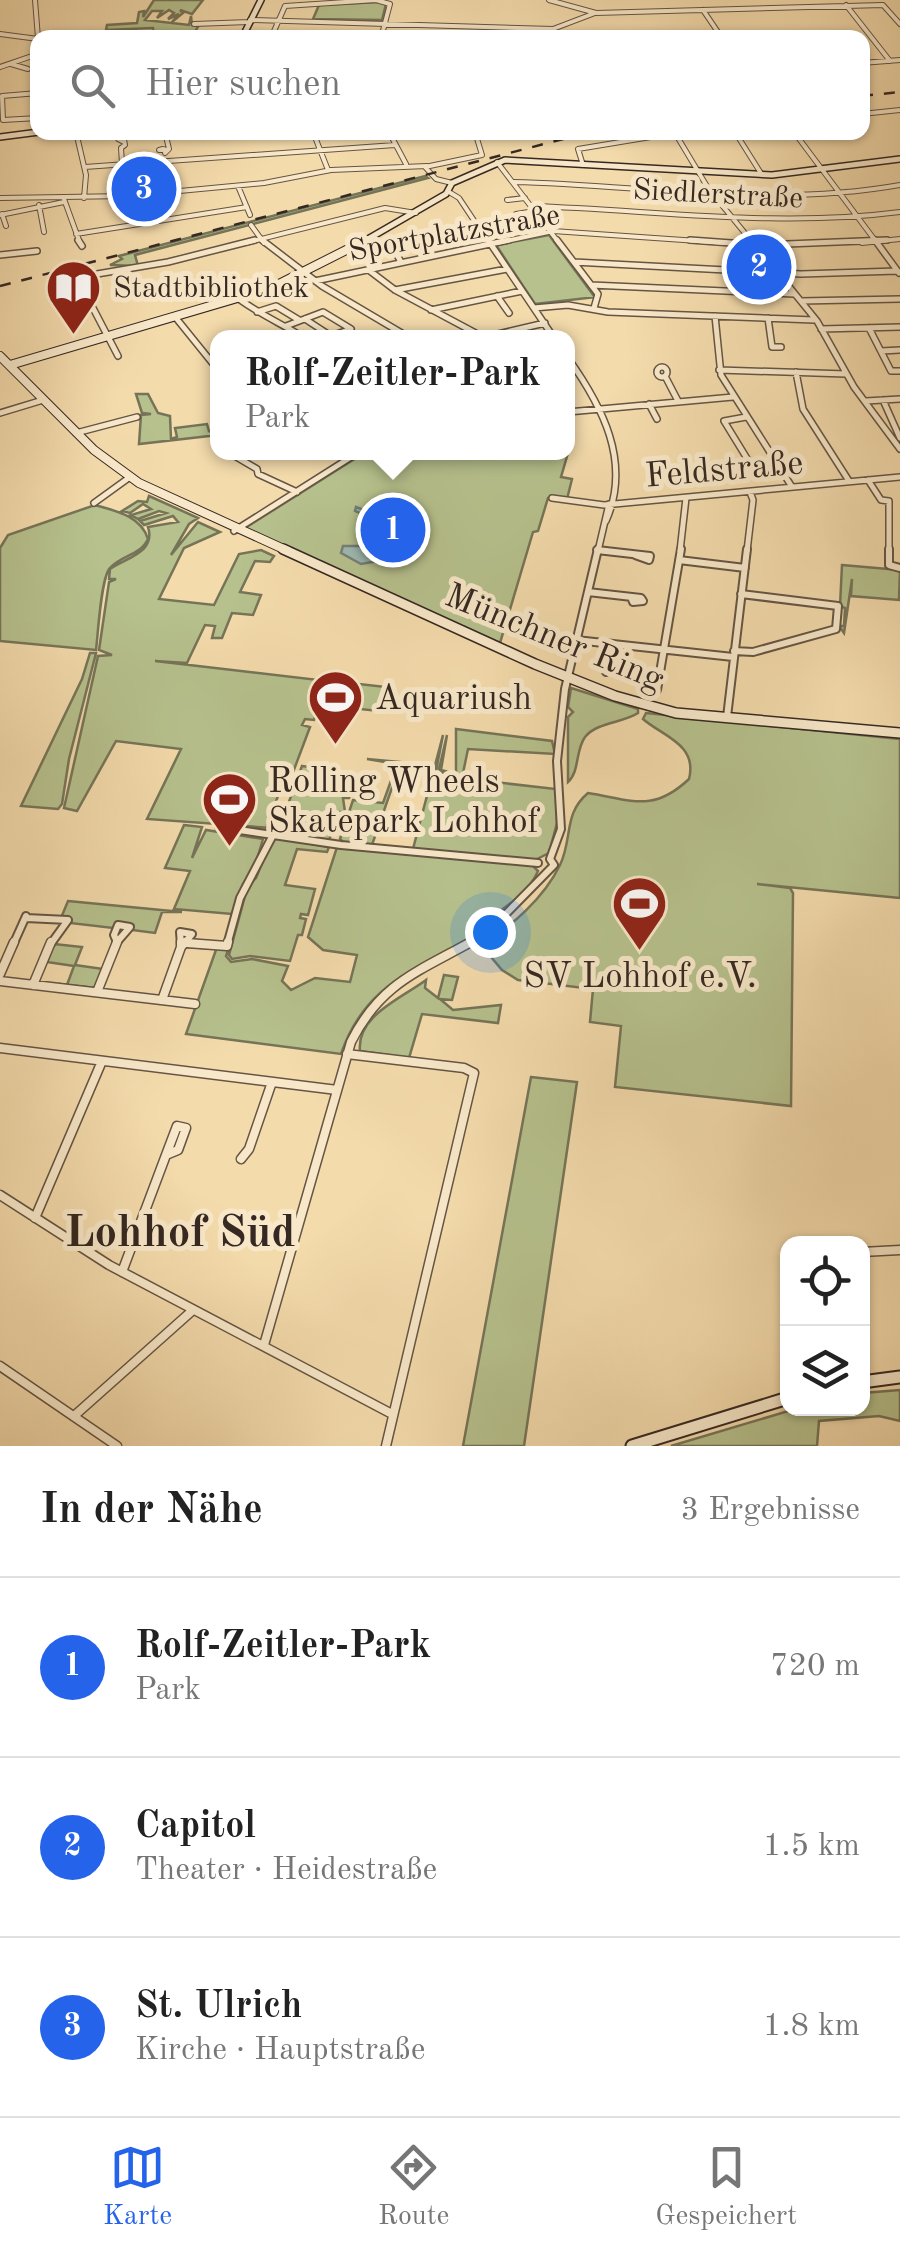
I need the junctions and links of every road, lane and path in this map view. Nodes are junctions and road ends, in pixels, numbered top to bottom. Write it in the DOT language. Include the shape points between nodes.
graph roads {
  1 [pos="35,0"];
  2 [pos="261,0"];
  3 [pos="549,0"];
  4 [pos="756,0"];
  5 [pos="846,5"];
  6 [pos="760,7"];
  7 [pos="703,9"];
  8 [pos="900,10"];
  9 [pos="891,11"];
  10 [pos="596,13"];
  11 [pos="278,20"];
  12 [pos="250,21"];
  13 [pos="385,23"];
  14 [pos="194,24"];
  15 [pos="900,24"];
  16 [pos="472,26"];
  17 [pos="37,30"];
  18 [pos="246,30"];
  19 [pos="274,30"];
  20 [pos="383,30"];
  21 [pos="471,30"];
  22 [pos="717,30"];
  23 [pos="866,30"];
  24 [pos="0,34"];
  25 [pos="870,36"];
  26 [pos="30,38"];
  27 [pos="30,57"];
  28 [pos="0,58"];
  29 [pos="900,60"];
  30 [pos="890,61"];
  31 [pos="870,62"];
  32 [pos="12,63"];
  33 [pos="0,67"];
  34 [pos="28,69"];
  35 [pos="30,94"];
  36 [pos="900,110"];
  37 [pos="870,113"];
  38 [pos="30,118"];
  39 [pos="30,133"];
  40 [pos="0,138"];
  41 [pos="78,140"];
  42 [pos="165,140"];
  43 [pos="316,140"];
  44 [pos="392,140"];
  45 [pos="477,140"];
  46 [pos="633,140"];
  47 [pos="680,140"];
  48 [pos="739,140"];
  49 [pos="800,140"];
  50 [pos="124,142"];
  51 [pos="394,144"];
  52 [pos="320,150"];
  53 [pos="164,153"];
  54 [pos="900,159"];
  55 [pos="497,162"];
  56 [pos="122,163"];
  57 [pos="407,164"];
  58 [pos="583,164"];
  59 [pos="84,166"];
  60 [pos="427,166"];
  61 [pos="328,170"];
  62 [pos="823,172"];
  63 [pos="700,173"];
  64 [pos="762,175"];
  65 [pos="452,182"];
  66 [pos="514,182"];
  67 [pos="238,186"];
  68 [pos="900,186"];
  69 [pos="445,195"];
  70 [pos="714,196"];
  71 [pos="0,198"];
  72 [pos="84,198"];
  73 [pos="526,198"];
  74 [pos="842,198"];
  75 [pos="64,200"];
  76 [pos="507,200"];
  77 [pos="39,205"];
  78 [pos="247,207"];
  79 [pos="534,208"];
  80 [pos="900,212"];
  81 [pos="417,213"];
  82 [pos="1,214"];
  83 [pos="516,214"];
  84 [pos="250,216"];
  85 [pos="732,219"];
  86 [pos="858,219"];
  87 [pos="252,225"];
  88 [pos="6,226"];
  89 [pos="479,228"];
  90 [pos="44,232"];
  91 [pos="551,232"];
  92 [pos="76,234"];
  93 [pos="257,239"];
  94 [pos="900,239"];
  95 [pos="877,243"];
  96 [pos="492,244"];
  97 [pos="752,244"];
  98 [pos="82,246"];
  99 [pos="36,252"];
  100 [pos="0,255"];
  101 [pos="402,262"];
  102 [pos="574,262"];
  103 [pos="507,269"];
  104 [pos="370,270"];
  105 [pos="899,272"];
  106 [pos="304,273"];
  107 [pos="776,273"];
  108 [pos="97,274"];
  109 [pos="316,281"];
  110 [pos="591,285"];
  111 [pos="395,290"];
  112 [pos="522,291"];
  113 [pos="497,294"];
  114 [pos="794,294"];
  115 [pos="900,299"];
  116 [pos="239,300"];
  117 [pos="800,302"];
  118 [pos="93,308"];
  119 [pos="594,308"];
  120 [pos="431,310"];
  121 [pos="536,310"];
  122 [pos="256,312"];
  123 [pos="508,313"];
  124 [pos="715,316"];
  125 [pos="176,318"];
  126 [pos="768,318"];
  127 [pos="302,320"];
  128 [pos="336,320"];
  129 [pos="816,320"];
  130 [pos="544,323"];
  131 [pos="286,326"];
  132 [pos="317,326"];
  133 [pos="900,327"];
  134 [pos="869,328"];
  135 [pos="821,329"];
  136 [pos="292,330"];
  137 [pos="322,330"];
  138 [pos="346,330"];
  139 [pos="397,330"];
  140 [pos="469,330"];
  141 [pos="513,330"];
  142 [pos="549,330"];
  143 [pos="111,342"];
  144 [pos="772,345"];
  145 [pos="900,350"];
  146 [pos="880,351"];
  147 [pos="0,356"];
  148 [pos="118,356"];
  149 [pos="210,360"];
  150 [pos="10,365"];
  151 [pos="0,368"];
  152 [pos="575,368"];
  153 [pos="719,370"];
  154 [pos="900,371"];
  155 [pos="796,372"];
  156 [pos="846,374"];
  157 [pos="665,375"];
  158 [pos="734,397"];
  159 [pos="43,400"];
  160 [pos="883,400"];
  161 [pos="900,400"];
  162 [pos="678,401"];
  163 [pos="865,401"];
  164 [pos="649,404"];
  165 [pos="602,409"];
  166 [pos="575,411"];
  167 [pos="0,413"];
  168 [pos="746,416"];
  169 [pos="657,419"];
  170 [pos="113,422"];
  171 [pos="76,433"];
  172 [pos="900,438"];
  173 [pos="900,449"];
  174 [pos="242,460"];
  175 [pos="347,460"];
  176 [pos="777,465"];
  177 [pos="130,477"];
  178 [pos="900,477"];
  179 [pos="868,480"];
  180 [pos="849,482"];
  181 [pos="792,487"];
  182 [pos="296,492"];
  183 [pos="750,492"];
  184 [pos="552,498"];
  185 [pos="686,498"];
  186 [pos="94,503"];
  187 [pos="609,504"];
  188 [pos="236,530"];
  189 [pos="597,550"];
  190 [pos="635,555"];
  191 [pos="679,560"];
  192 [pos="745,568"];
  193 [pos="900,568"];
  194 [pos="588,592"];
  195 [pos="742,594"];
  196 [pos="631,597"];
  197 [pos="576,640"];
  198 [pos="610,644"];
  199 [pos="664,649"];
  200 [pos="734,654"];
  201 [pos="570,664"];
  202 [pos="549,670"];
  203 [pos="606,672"];
  204 [pos="567,678"];
  205 [pos="657,690"];
  206 [pos="726,717"];
  207 [pos="900,732"];
  208 [pos="219,827"];
  209 [pos="273,834"];
  210 [pos="541,866"];
  211 [pos="117,942"];
  212 [pos="0,978"];
  213 [pos="33,985"];
  214 [pos="97,992"];
  215 [pos="162,1000"];
  216 [pos="194,1004"];
  217 [pos="0,1048"];
  218 [pos="347,1054"];
  219 [pos="102,1060"];
  220 [pos="272,1082"];
  221 [pos="337,1090"];
  222 [pos="166,1154"];
  223 [pos="241,1159"];
  224 [pos="0,1195"];
  225 [pos="35,1218"];
  226 [pos="900,1250"];
  227 [pos="870,1252"];
  228 [pos="122,1272"];
  229 [pos="194,1310"];
  230 [pos="264,1345"];
  231 [pos="0,1366"];
  232 [pos="900,1377"];
  233 [pos="870,1381"];
  234 [pos="780,1400"];
  235 [pos="392,1414"];
  236 [pos="74,1416"];
  237 [pos="117,1446"];
  238 [pos="386,1446"];
  239 [pos="632,1446"];
  1 -- 17 [label="street"];
  2 -- 12 [label="main road"];
  3 -- 10 [label="street"];
  4 -- 6 [label="street"];
  5 -- 6 [label="street"];
  5 -- 9 [label="street" via="883,4"];
  5 -- 23 [label="street"];
  6 -- 7 [label="street"];
  7 -- 10 [label="street"];
  7 -- 22 [label="street"];
  8 -- 9 [label="street"];
  9 -- 15 [label="street"];
  10 -- 16 [label="street" via="558,29"];
  11 -- 12 [label="street"];
  11 -- 13 [label="street"];
  11 -- 13 [label="street" via="285,6 376,0 390,4"];
  11 -- 19 [label="street"];
  12 -- 14 [label="street"];
  12 -- 18 [label="main road"];
  13 -- 16 [label="street"];
  13 -- 20 [label="street"];
  16 -- 21 [label="street"];
  24 -- 26 [label="street"];
  25 -- 30 [label="street"];
  27 -- 32 [label="street"];
  28 -- 32 [label="street"];
  29 -- 30 [label="street"];
  30 -- 31 [label="street"];
  32 -- 33 [label="street"];
  32 -- 34 [label="street"];
  35 -- 38 [label="street" via="2,96 3,120"];
  36 -- 37 [label="street"];
  39 -- 40 [label="main road"];
  41 -- 59 [label="street"];
  42 -- 53 [label="street"];
  43 -- 52 [label="street"];
  44 -- 51 [label="street"];
  45 -- 60 [label="street" via="482,155"];
  46 -- 58 [label="street" via="578,149"];
  47 -- 63 [label="street"];
  48 -- 64 [label="street"];
  49 -- 62 [label="street"];
  50 -- 56 [label="street"];
  51 -- 52 [label="street"];
  51 -- 57 [label="street"];
  52 -- 53 [label="street"];
  52 -- 61 [label="street"];
  53 -- 56 [label="street"];
  54 -- 62 [label="street"];
  55 -- 58 [label="main road"];
  55 -- 65 [label="street"];
  55 -- 66 [label="street"];
  56 -- 59 [label="street"];
  57 -- 60 [label="street"];
  57 -- 61 [label="street"];
  58 -- 63 [label="main road"];
  59 -- 72 [label="street"];
  60 -- 65 [label="street" via="425,172"];
  61 -- 67 [label="street"];
  62 -- 64 [label="street"];
  62 -- 74 [label="street"];
  63 -- 64 [label="street"];
  63 -- 70 [label="street"];
  65 -- 69 [label="street"];
  66 -- 70 [label="street"];
  66 -- 73 [label="street"];
  67 -- 72 [label="street"];
  67 -- 78 [label="street"];
  68 -- 74 [label="street"];
  69 -- 81 [label="main road"];
  69 -- 89 [label="street" via="460,200"];
  70 -- 74 [label="street"];
  70 -- 85 [label="street"];
  71 -- 75 [label="street"];
  72 -- 75 [label="street"];
  73 -- 76 [label="street"];
  73 -- 79 [label="street"];
  74 -- 86 [label="street"];
  75 -- 77 [label="street"];
  75 -- 92 [label="street"];
  77 -- 82 [label="street"];
  77 -- 90 [label="street"];
  78 -- 84 [label="street"];
  78 -- 92 [label="street"];
  79 -- 83 [label="street, Siedlerstraße"];
  79 -- 85 [label="street, Siedlerstraße"];
  79 -- 91 [label="street"];
  80 -- 86 [label="street, Siedlerstraße"];
  81 -- 93 [label="street" via="385,208"];
  81 -- 106 [label="main road"];
  82 -- 88 [label="street"];
  85 -- 86 [label="street, Siedlerstraße"];
  85 -- 97 [label="street"];
  86 -- 95 [label="street"];
  87 -- 93 [label="street"];
  89 -- 96 [label="street"];
  89 -- 101 [label="street" via="396,242"];
  91 -- 96 [label="street, Sportplatzstraße"];
  91 -- 97 [label="street, Sportplatzstraße"];
  91 -- 102 [label="street"];
  92 -- 98 [label="street"];
  93 -- 106 [label="street"];
  93 -- 108 [label="street"];
  94 -- 95 [label="street, Sportplatzstraße"];
  95 -- 97 [label="street, Sportplatzstraße"];
  95 -- 105 [label="street"];
  96 -- 101 [label="street, Sportplatzstraße"];
  96 -- 103 [label="street"];
  97 -- 107 [label="street"];
  99 -- 100 [label="street"];
  101 -- 104 [label="street, Sportplatzstraße"];
  102 -- 107 [label="street"];
  102 -- 110 [label="street"];
  103 -- 111 [label="street"];
  103 -- 112 [label="street"];
  104 -- 109 [label="street, Sportplatzstraße"];
  104 -- 111 [label="street"];
  105 -- 107 [label="street"];
  106 -- 109 [label="street"];
  106 -- 116 [label="main road"];
  107 -- 114 [label="street"];
  109 -- 139 [label="street"];
  110 -- 114 [label="street"];
  110 -- 119 [label="street" via="598,300"];
  111 -- 120 [label="street"];
  112 -- 113 [label="street"];
  112 -- 121 [label="street"];
  113 -- 120 [label="street"];
  113 -- 123 [label="street"];
  114 -- 117 [label="street"];
  115 -- 117 [label="street"];
  116 -- 122 [label="street"];
  116 -- 125 [label="main road"];
  117 -- 129 [label="street"];
  118 -- 143 [label="street"];
  119 -- 121 [label="street"];
  119 -- 124 [label="street"];
  120 -- 140 [label="street"];
  121 -- 130 [label="street"];
  122 -- 127 [label="street" via="276,306"];
  122 -- 131 [label="street"];
  124 -- 126 [label="street"];
  124 -- 153 [label="street"];
  125 -- 143 [label="main road"];
  125 -- 149 [label="street"];
  126 -- 129 [label="street"];
  126 -- 144 [label="street"];
  127 -- 128 [label="street" via="322,312"];
  127 -- 131 [label="street"];
  127 -- 132 [label="street"];
  128 -- 132 [label="street"];
  128 -- 138 [label="street"];
  129 -- 135 [label="street"];
  130 -- 141 [label="street"];
  130 -- 142 [label="street"];
  131 -- 136 [label="street"];
  132 -- 137 [label="street"];
  133 -- 134 [label="street"];
  134 -- 135 [label="street"];
  134 -- 146 [label="street"];
  135 -- 156 [label="street"];
  143 -- 148 [label="street"];
  143 -- 150 [label="main road"];
  145 -- 146 [label="street"];
  146 -- 154 [label="street" via="891,371"];
  147 -- 150 [label="street, Münchner Ring"];
  150 -- 151 [label="street"];
  150 -- 159 [label="main road, Münchner Ring"];
  152 -- 165 [label="street"];
  153 -- 155 [label="street"];
  153 -- 158 [label="street"];
  155 -- 156 [label="street"];
  155 -- 180 [label="street" via="803,410"];
  156 -- 163 [label="street"];
  157 -- 162 [label="street"];
  158 -- 162 [label="street"];
  158 -- 168 [label="street"];
  159 -- 167 [label="street"];
  159 -- 171 [label="main road, Münchner Ring"];
  160 -- 161 [label="street"];
  160 -- 163 [label="street"];
  160 -- 172 [label="street"];
  162 -- 164 [label="street"];
  163 -- 173 [label="street"];
  164 -- 165 [label="street"];
  164 -- 169 [label="street"];
  165 -- 166 [label="street"];
  165 -- 187 [label="street" via="616,446"];
  168 -- 176 [label="street"];
  168 -- 176 [label="street" via="724,420 751,465"];
  170 -- 171 [label="street"];
  171 -- 177 [label="main road, Münchner Ring"];
  174 -- 182 [label="street"];
  175 -- 182 [label="street"];
  176 -- 181 [label="street"];
  177 -- 186 [label="street"];
  177 -- 188 [label="main road, Münchner Ring"];
  178 -- 179 [label="street, Feldstraße"];
  179 -- 180 [label="street, Feldstraße"];
  179 -- 193 [label="street" via="889,501 889,565"];
  180 -- 181 [label="street, Feldstraße"];
  181 -- 183 [label="street, Feldstraße"];
  182 -- 188 [label="street"];
  183 -- 185 [label="street, Feldstraße"];
  183 -- 192 [label="street"];
  184 -- 187 [label="street, Feldstraße"];
  185 -- 187 [label="street, Feldstraße"];
  185 -- 191 [label="street"];
  187 -- 189 [label="street"];
  188 -- 202 [label="main road, Münchner Ring"];
  189 -- 190 [label="street"];
  189 -- 194 [label="street"];
  191 -- 192 [label="street"];
  191 -- 199 [label="street"];
  192 -- 195 [label="street"];
  194 -- 196 [label="street"];
  194 -- 197 [label="street"];
  195 -- 200 [label="street"];
  195 -- 200 [label="street" via="838,606 836,628"];
  197 -- 198 [label="street"];
  197 -- 201 [label="street"];
  198 -- 199 [label="street"];
  198 -- 203 [label="street"];
  199 -- 200 [label="street"];
  199 -- 205 [label="street"];
  200 -- 206 [label="street"];
  201 -- 202 [label="street"];
  201 -- 204 [label="street"];
  202 -- 204 [label="main road, Münchner Ring"];
  204 -- 206 [label="main road, Münchner Ring" via="653,708"];
  204 -- 210 [label="street" via="557,761 561,829 553,866"];
  206 -- 207 [label="main road, Münchner Ring"];
  208 -- 209 [label="street"];
  209 -- 210 [label="street"];
  209 -- 215 [label="street" via="240,898 227,946 184,945"];
  210 -- 218 [label="street" via="522,899 467,946 383,993 362,1018"];
  211 -- 214 [label="street"];
  212 -- 213 [label="street"];
  212 -- 213 [label="street" via="26,916 68,920"];
  213 -- 214 [label="street"];
  214 -- 215 [label="street"];
  215 -- 216 [label="street"];
  217 -- 219 [label="street"];
  218 -- 221 [label="street"];
  218 -- 235 [label="street" via="472,1071"];
  219 -- 220 [label="street"];
  219 -- 225 [label="street"];
  220 -- 221 [label="street"];
  220 -- 223 [label="street"];
  221 -- 230 [label="street"];
  222 -- 228 [label="street"];
  224 -- 225 [label="street"];
  225 -- 228 [label="street"];
  226 -- 227 [label="street"];
  228 -- 229 [label="street"];
  229 -- 230 [label="street"];
  229 -- 236 [label="street"];
  230 -- 235 [label="street"];
  231 -- 236 [label="street"];
  232 -- 233 [label="main road"];
  234 -- 239 [label="main road"];
  235 -- 238 [label="street"];
  236 -- 237 [label="street"];
}
